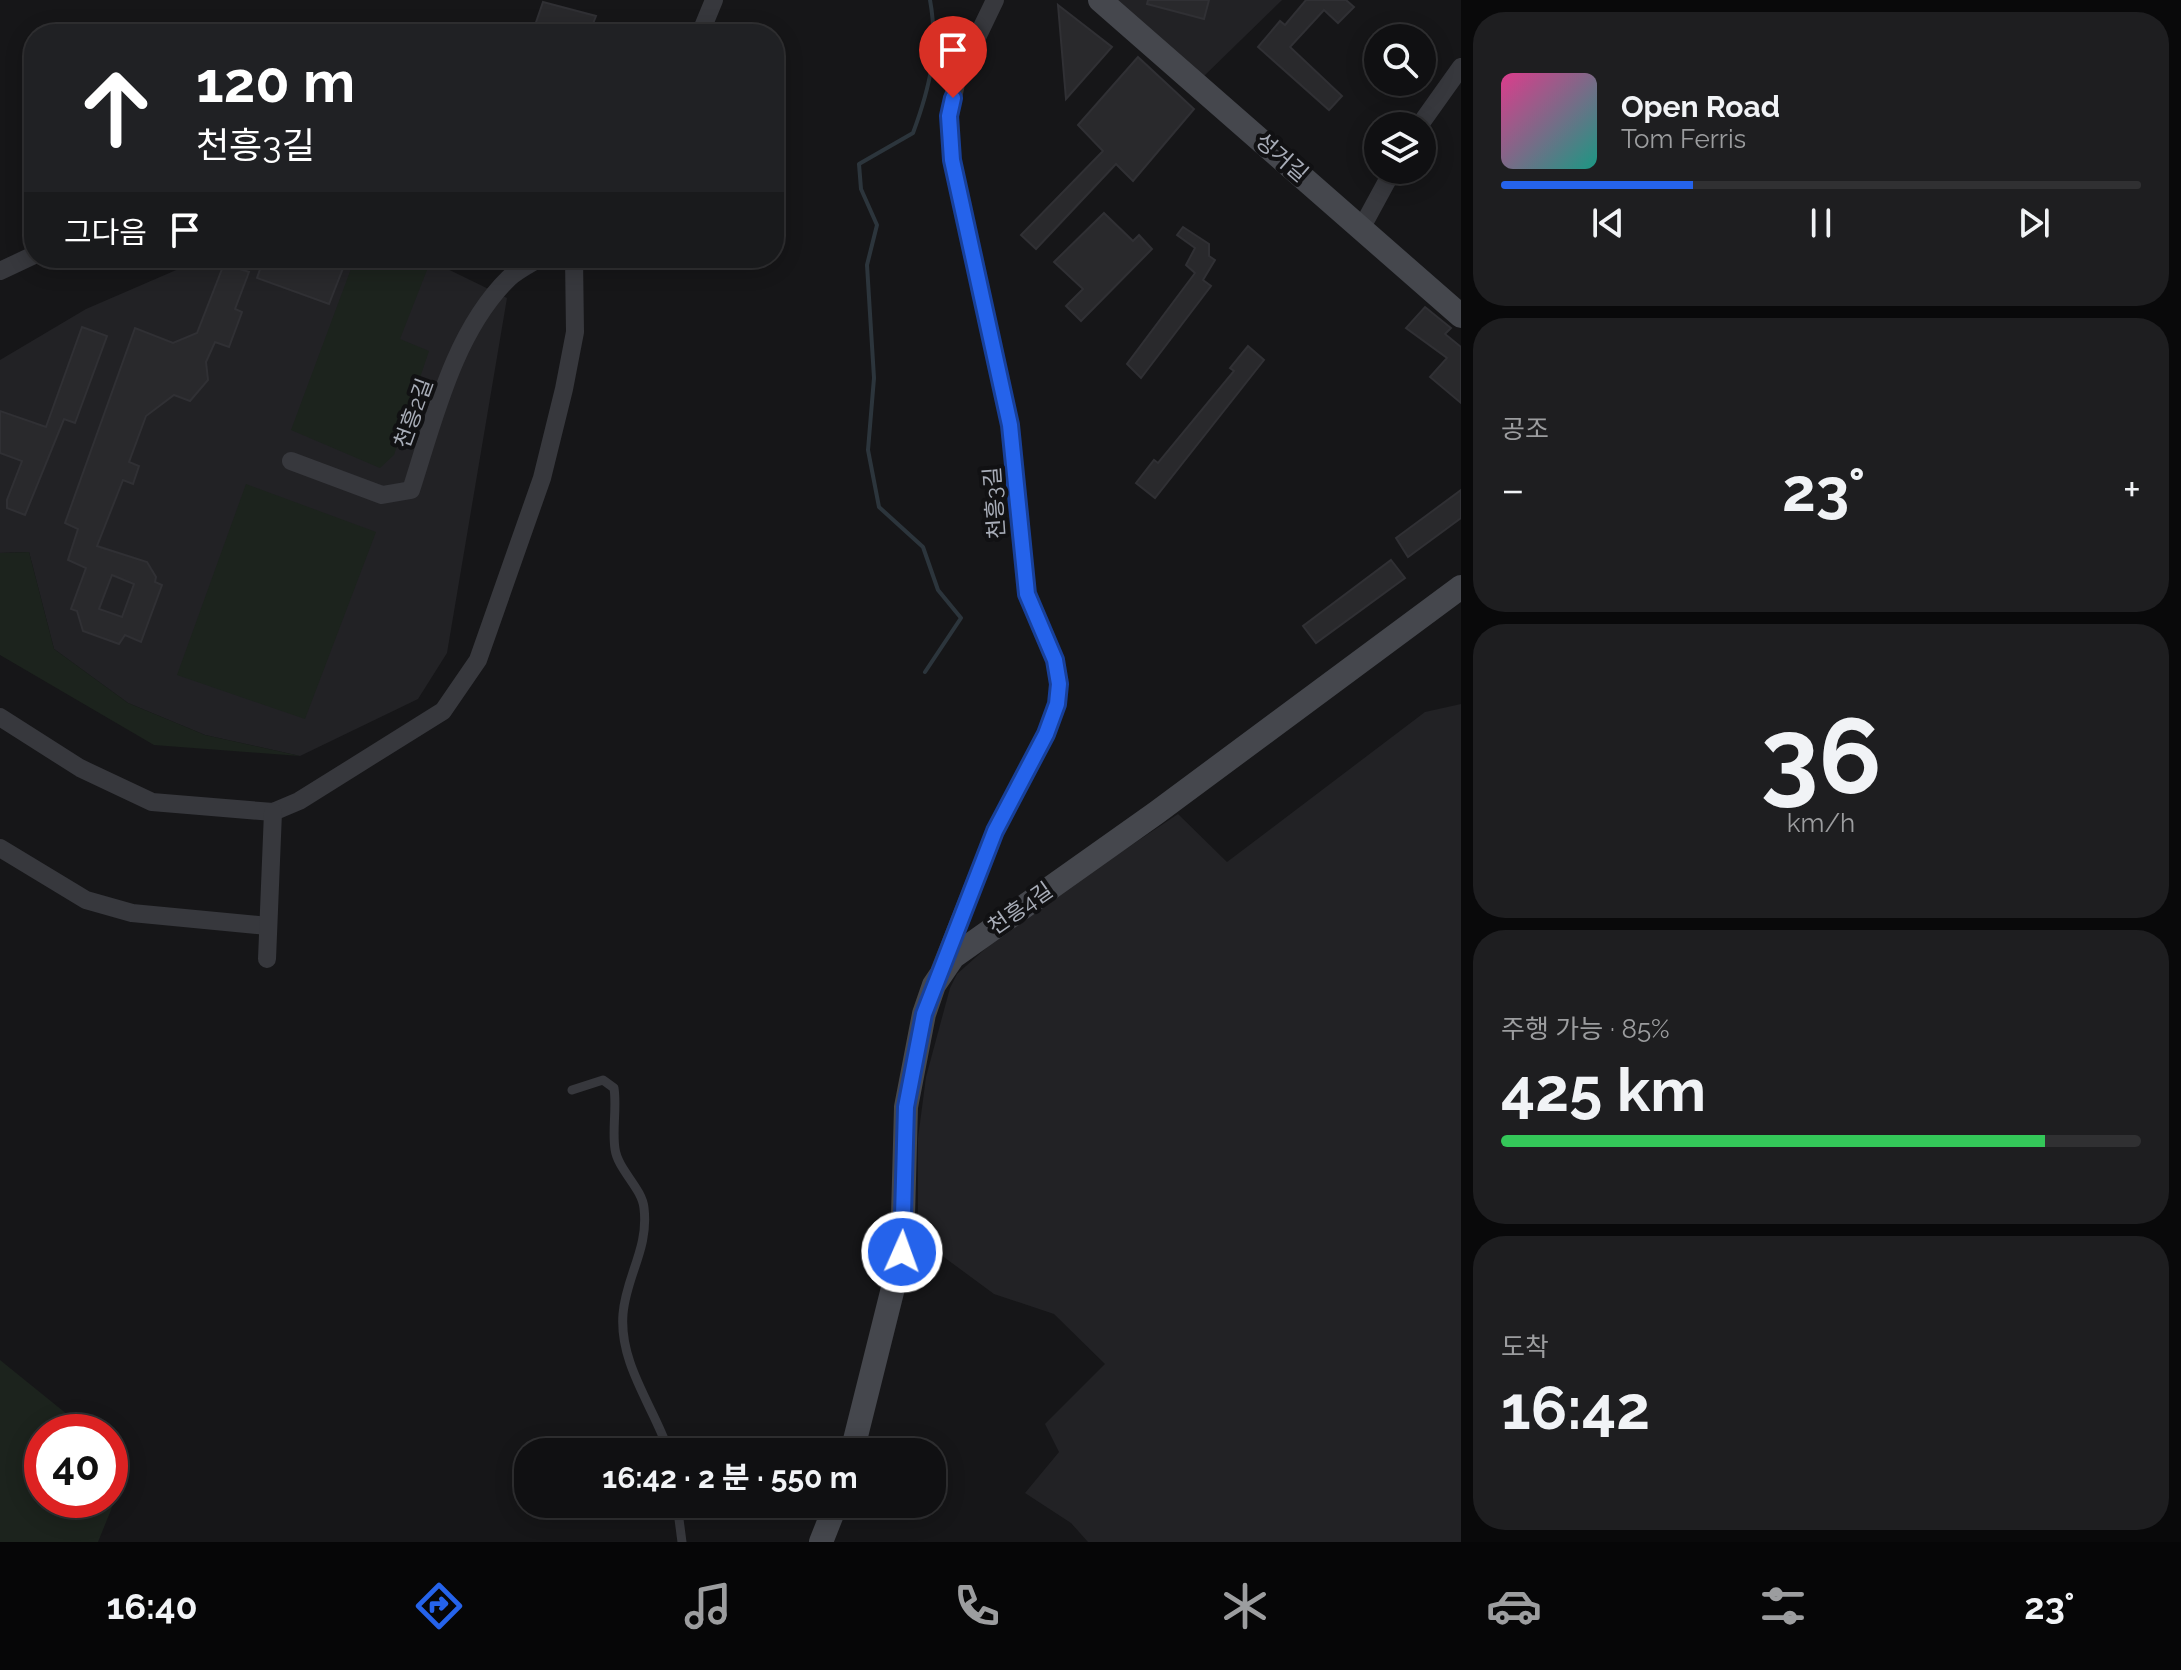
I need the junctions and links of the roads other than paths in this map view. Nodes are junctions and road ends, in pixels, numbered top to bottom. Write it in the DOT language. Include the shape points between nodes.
graph roads {
  1 [pos="714,0"];
  2 [pos="995,0"];
  3 [pos="1100,0"];
  4 [pos="704,24"];
  5 [pos="1461,67"];
  6 [pos="1429,112"];
  7 [pos="1385,184"];
  8 [pos="1362,227"];
  9 [pos="24,260"];
  10 [pos="524,268"];
  11 [pos="574,268"];
  12 [pos="0,271"];
  13 [pos="1461,316"];
  14 [pos="291,461"];
  15 [pos="1461,587"];
  16 [pos="0,717"];
  17 [pos="273,812"];
  18 [pos="0,848"];
  19 [pos="268,926"];
  20 [pos="267,959"];
  21 [pos="934,985"];
  22 [pos="572,1090"];
  23 [pos="662,1438"];
  24 [pos="856,1438"];
  25 [pos="679,1518"];
  26 [pos="830,1518"];
  27 [pos="682,1542"];
  28 [pos="821,1542"];
  1 -- 4 [label="street"];
  2 -- 21 [label="street, 천흥3길" via="957,79 949,116 952,160 1010,425 1027,594 1055,660 1059,684 1046,734 995,831"];
  3 -- 8 [label="street, 성거길"];
  5 -- 6 [label="street"];
  7 -- 8 [label="street"];
  8 -- 13 [label="street, 성거길"];
  9 -- 12 [label="street"];
  10 -- 14 [label="street, 천흥2길" via="510,277 474,321 411,490 382,495"];
  11 -- 17 [label="street" via="575,332 564,389 542,478 478,660 443,711"];
  15 -- 21 [label="street, 천흥4길" via="980,936 953,957"];
  16 -- 17 [label="street" via="80,768 152,802"];
  17 -- 19 [label="street"];
  18 -- 19 [label="street" via="86,900 132,913"];
  19 -- 20 [label="street"];
  21 -- 24 [label="street, 천흥4길" via="906,1107 902,1252"];
  22 -- 23 [label="lane" via="603,1080 614,1088 615,1150 644,1205 644,1249 623,1317 627,1349"];
  25 -- 27 [label="lane"];
  26 -- 28 [label="street"];
}
